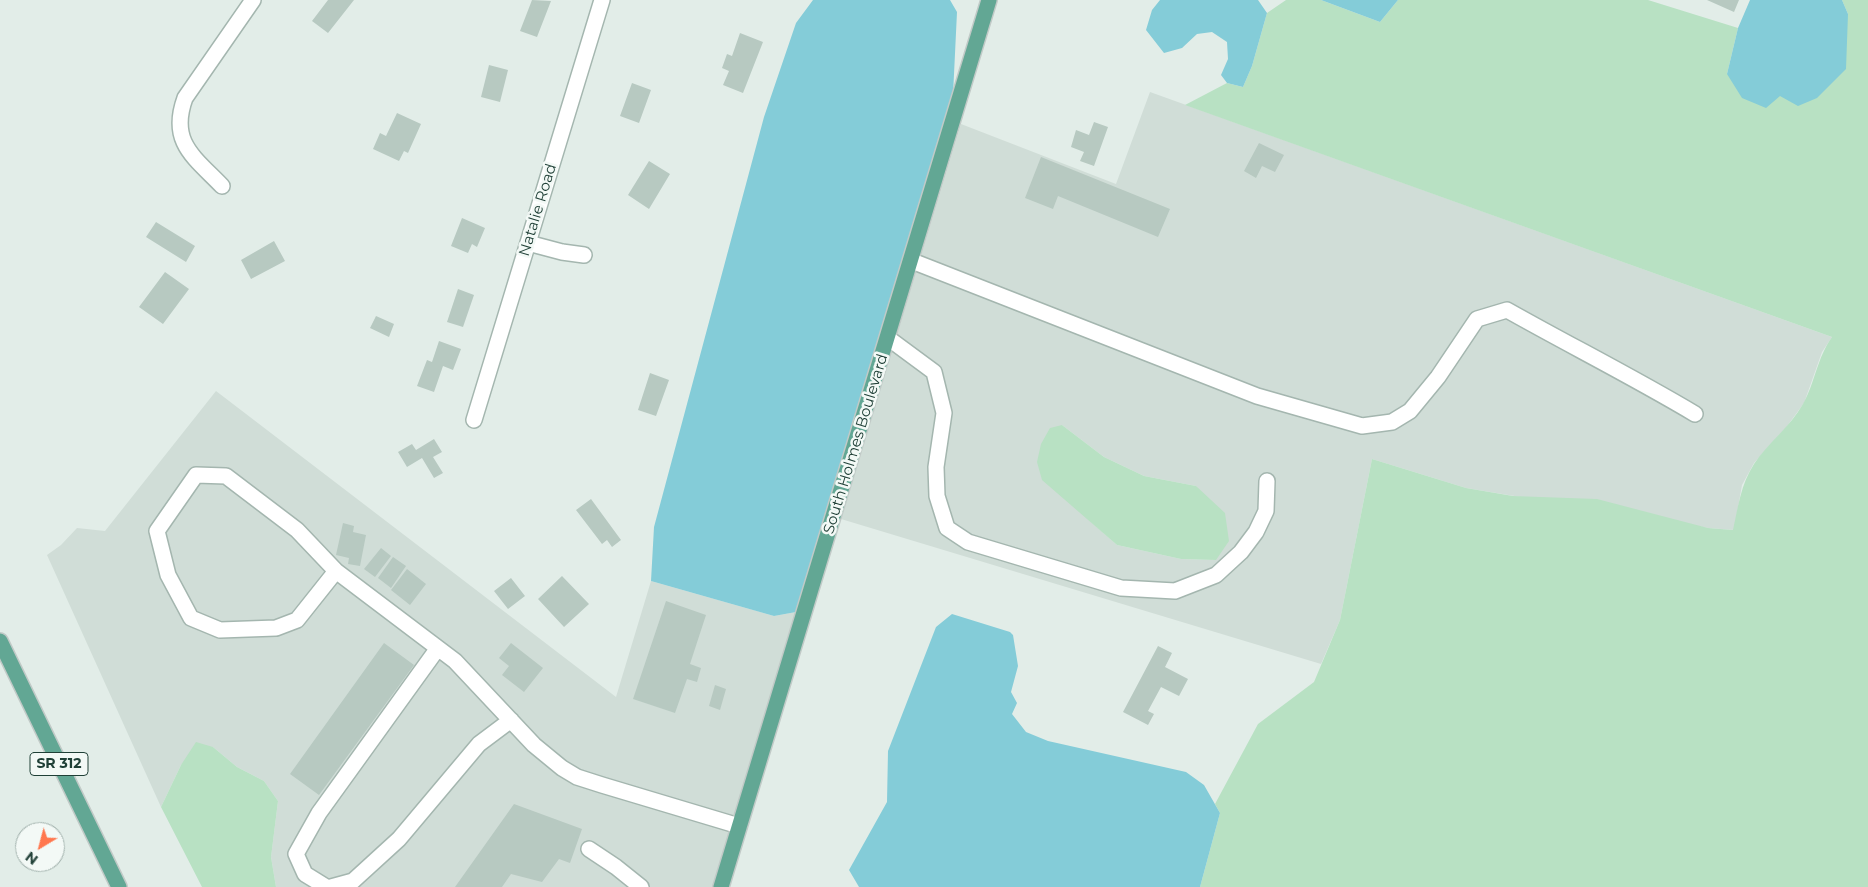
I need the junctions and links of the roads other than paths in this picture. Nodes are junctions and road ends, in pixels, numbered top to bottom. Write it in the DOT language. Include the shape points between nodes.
graph roads {
  1 [pos="253,0"];
  2 [pos="602,0"];
  3 [pos="989,0"];
  4 [pos="222,186"];
  5 [pos="528,243"];
  6 [pos="584,255"];
  7 [pos="912,261"];
  8 [pos="888,338"];
  9 [pos="1694,414"];
  10 [pos="474,420"];
  11 [pos="1267,481"];
  12 [pos="336,572"];
  13 [pos="0,641"];
  14 [pos="438,648"];
  15 [pos="511,720"];
  16 [pos="739,826"];
  17 [pos="589,850"];
  18 [pos="119,887"];
  19 [pos="326,887"];
  20 [pos="331,887"];
  21 [pos="641,887"];
  22 [pos="721,887"];
  1 -- 4 [label="street" via="199,76 181,110 179,126 185,145"];
  2 -- 5 [label="street, Natalie Road"];
  3 -- 7 [label="main road, South Holmes Boulevard"];
  5 -- 6 [label="street"];
  5 -- 10 [label="street, Natalie Road"];
  7 -- 8 [label="main road, South Holmes Boulevard"];
  7 -- 9 [label="street" via="1257,396 1362,426 1392,422 1410,412 1477,319 1507,310"];
  8 -- 11 [label="street" via="934,372 944,413 936,467 937,496 948,528 968,542 1121,588 1175,591 1216,575 1241,552 1266,511"];
  8 -- 16 [label="main road, South Holmes Boulevard"];
  12 -- 12 [label="street" via="297,530 226,476 196,475 157,530 168,575 192,618 220,630 276,628 297,620"];
  12 -- 14 [label="street"];
  13 -- 18 [label="main road, SR 312"];
  14 -- 15 [label="street" via="455,660"];
  14 -- 19 [label="street" via="319,813 296,854 305,874"];
  15 -- 16 [label="street" via="549,759 577,776"];
  15 -- 20 [label="street" via="479,744 399,839 353,881"];
  16 -- 22 [label="main road, South Holmes Boulevard"];
  17 -- 21 [label="street"];
}
